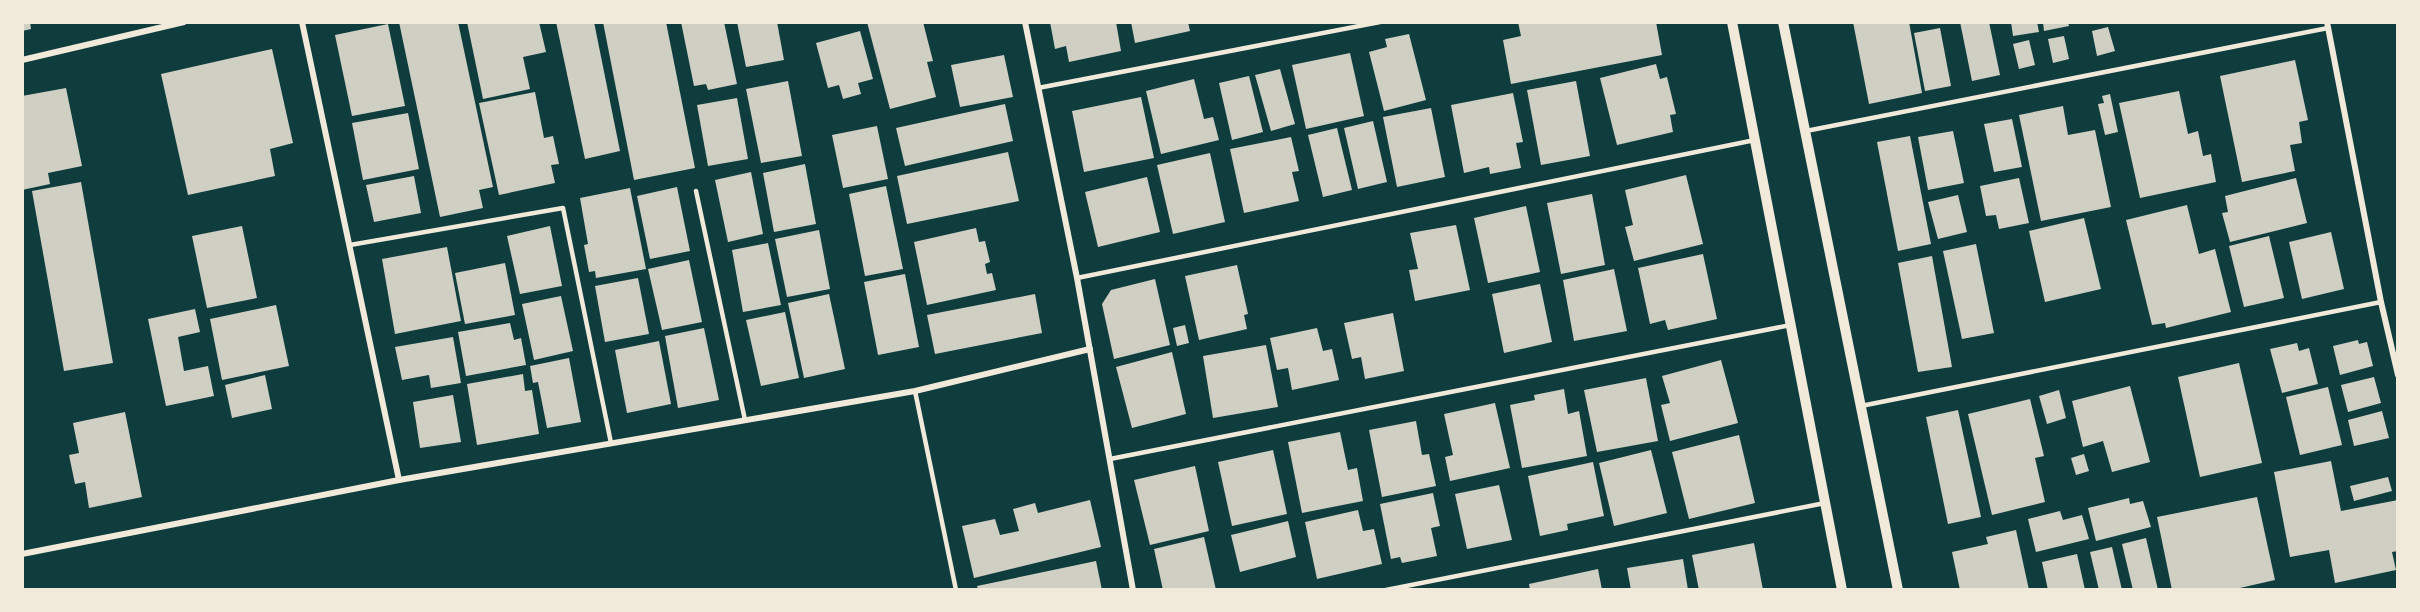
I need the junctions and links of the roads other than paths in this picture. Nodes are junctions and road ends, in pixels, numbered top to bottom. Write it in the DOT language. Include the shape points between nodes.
graph roads {
  1 [pos="184,22"];
  2 [pos="302,22"];
  3 [pos="1025,22"];
  4 [pos="1380,22"];
  5 [pos="1732,22"];
  6 [pos="1783,22"];
  7 [pos="2327,25"];
  8 [pos="22,60"];
  9 [pos="1038,88"];
  10 [pos="1805,131"];
  11 [pos="1755,140"];
  12 [pos="696,191"];
  13 [pos="350,245"];
  14 [pos="1077,278"];
  15 [pos="2381,302"];
  16 [pos="1791,325"];
  17 [pos="1090,349"];
  18 [pos="2397,375"];
  19 [pos="915,391"];
  20 [pos="1861,406"];
  21 [pos="745,420"];
  22 [pos="611,443"];
  23 [pos="1110,459"];
  24 [pos="399,480"];
  25 [pos="1825,504"];
  26 [pos="22,554"];
  27 [pos="956,590"];
  28 [pos="1133,590"];
  29 [pos="1386,590"];
  30 [pos="1842,590"];
  31 [pos="1898,590"];
  1 -- 8 [label="street"];
  2 -- 13 [label="street"];
  3 -- 9 [label="street"];
  4 -- 9 [label="lane"];
  5 -- 11 [label="street"];
  6 -- 10 [label="street"];
  7 -- 10 [label="lane"];
  7 -- 15 [label="street"];
  9 -- 14 [label="street"];
  10 -- 20 [label="street"];
  11 -- 14 [label="lane"];
  11 -- 16 [label="street"];
  12 -- 21 [label="lane"];
  13 -- 22 [label="lane" via="563,208"];
  13 -- 24 [label="street"];
  14 -- 17 [label="street"];
  15 -- 18 [label="street"];
  15 -- 20 [label="lane"];
  16 -- 23 [label="lane"];
  16 -- 25 [label="street"];
  17 -- 19 [label="street"];
  17 -- 23 [label="street"];
  19 -- 21 [label="street"];
  19 -- 27 [label="lane"];
  20 -- 31 [label="street"];
  21 -- 22 [label="street"];
  22 -- 24 [label="street"];
  23 -- 28 [label="street"];
  24 -- 26 [label="street"];
  25 -- 29 [label="lane"];
  25 -- 30 [label="street"];
}
